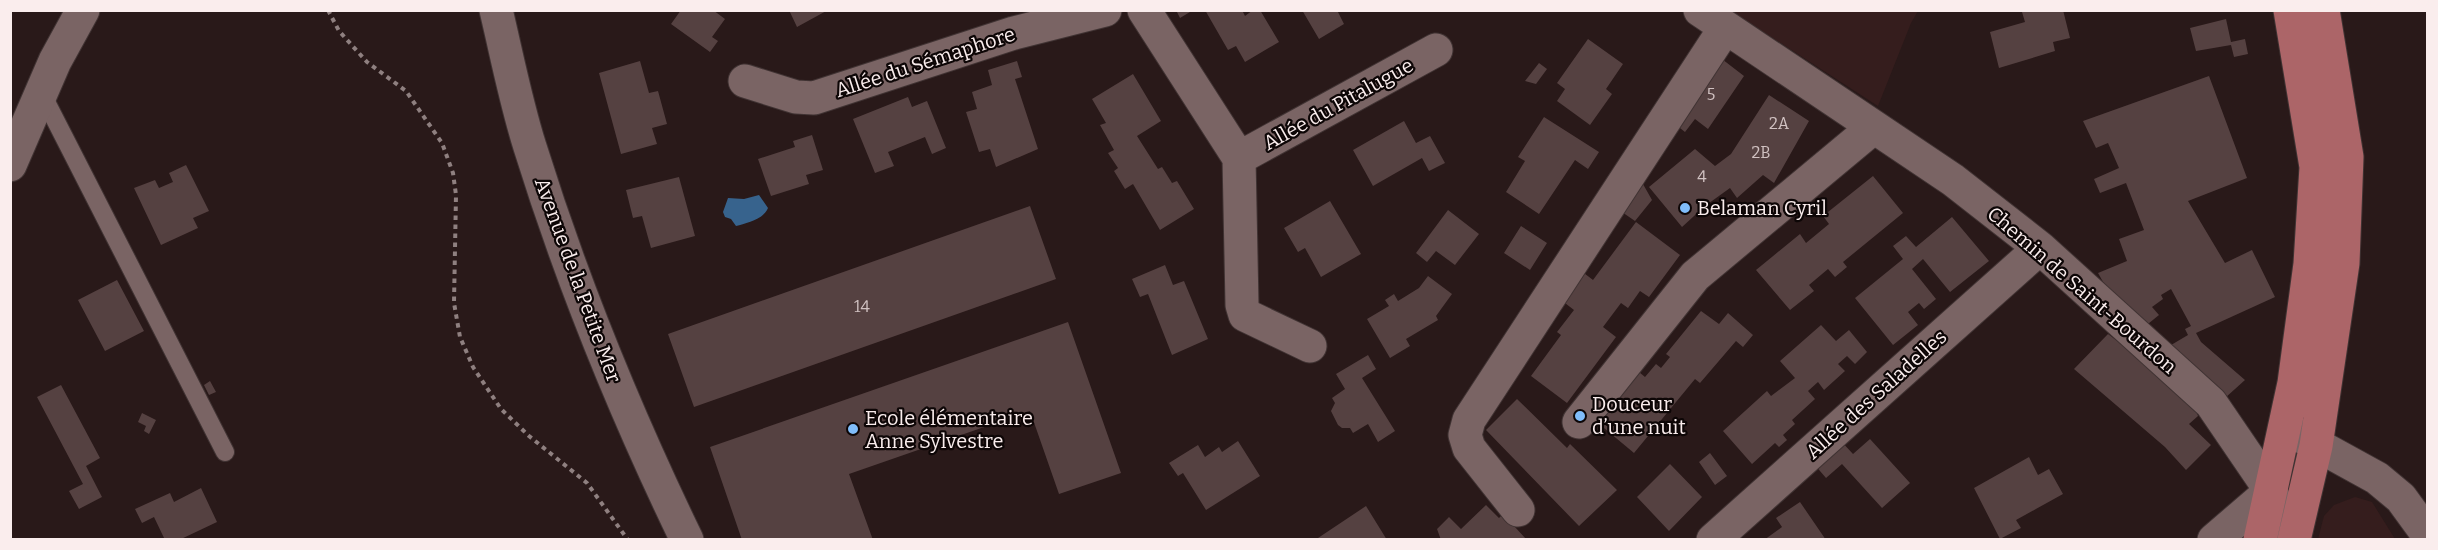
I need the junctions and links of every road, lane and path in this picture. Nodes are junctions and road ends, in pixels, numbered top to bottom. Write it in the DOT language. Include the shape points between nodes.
graph roads {
  1 [pos="83,10"];
  2 [pos="328,10"];
  3 [pos="496,10"];
  4 [pos="1105,10"];
  5 [pos="1144,10"];
  6 [pos="2290,10"];
  7 [pos="2323,10"];
  8 [pos="1713,19"];
  9 [pos="1436,50"];
  10 [pos="745,81"];
  11 [pos="41,92"];
  12 [pos="1874,127"];
  13 [pos="1239,158"];
  14 [pos="10,165"];
  15 [pos="2040,248"];
  16 [pos="1310,346"];
  17 [pos="1579,422"];
  18 [pos="2286,428"];
  19 [pos="2316,446"];
  20 [pos="225,452"];
  21 [pos="2271,490"];
  22 [pos="1518,510"];
  23 [pos="2427,538"];
  24 [pos="628,540"];
  25 [pos="687,540"];
  26 [pos="1713,540"];
  27 [pos="2214,540"];
  28 [pos="2260,540"];
  29 [pos="2289,540"];
  30 [pos="2294,540"];
  1 -- 11 [label="street"];
  2 -- 24 [label="path" via="339,31 367,62 406,91 442,143 456,195 454,303 460,337 473,367 501,409 587,483"];
  3 -- 25 [label="street, Avenue de la Petite Mer" via="529,145 577,289"];
  4 -- 10 [label="street, Allée du Sémaphore" via="1014,33 814,98 796,97"];
  5 -- 13 [label="street, Allée du Pitalugue"];
  6 -- 18 [label="main road" via="2316,167 2310,264"];
  7 -- 19 [label="main road" via="2347,157 2343,263"];
  8 -- 12 [label="street, Chemin de Saint-Bourdon"];
  8 -- 22 [label="street" via="1469,420 1465,435 1469,448"];
  9 -- 13 [label="street, Allée du Pitalugue"];
  11 -- 14 [label="street"];
  11 -- 20 [label="lane"];
  12 -- 15 [label="street, Chemin de Saint-Bourdon" via="1953,180"];
  12 -- 17 [label="street" via="1695,276"];
  13 -- 16 [label="street, Allée du Pitalugue" via="1245,315"];
  15 -- 21 [label="street, Chemin de Saint-Bourdon" via="2211,403"];
  15 -- 26 [label="street, Allée des Saladelles"];
  18 -- 19 [label="street"];
  18 -- 21 [label="main road"];
  19 -- 23 [label="street" via="2377,478 2401,498"];
  19 -- 30 [label="main road"];
  21 -- 27 [label="street"];
  21 -- 28 [label="main road"];
  21 -- 29 [label="street, Chemin de Saint-Bourdon"];
}
